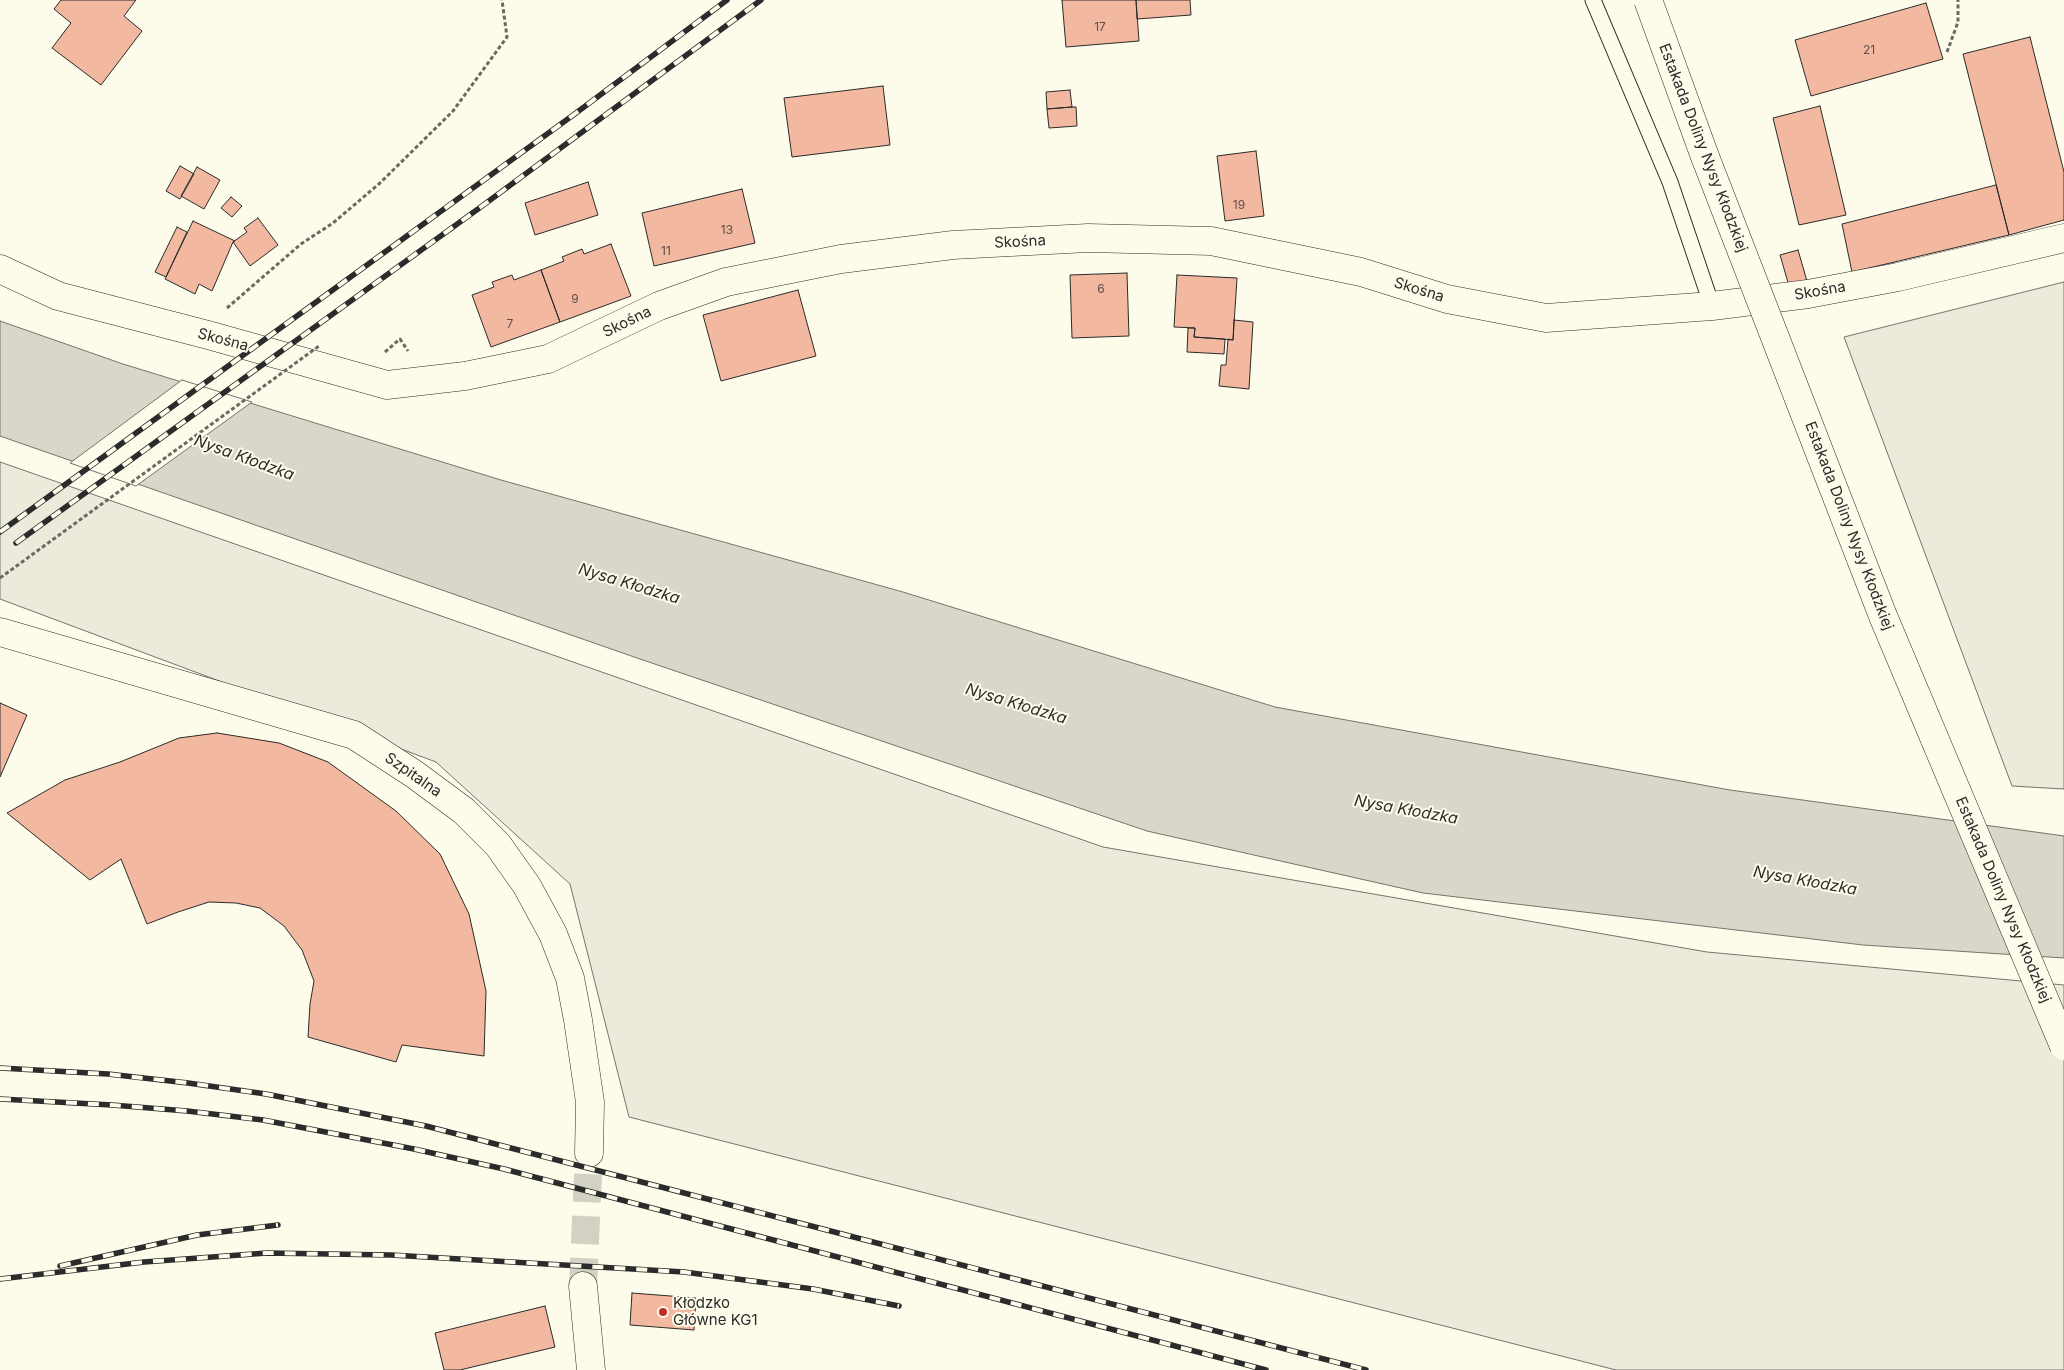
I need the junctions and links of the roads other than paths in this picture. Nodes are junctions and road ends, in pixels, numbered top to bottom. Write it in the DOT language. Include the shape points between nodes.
graph roads {
  1 [pos="1593,0"];
  2 [pos="1648,0"];
  3 [pos="2064,238"];
  4 [pos="0,269"];
  5 [pos="1712,306"];
  6 [pos="0,632"];
  7 [pos="2064,1046"];
  8 [pos="589,1153"];
  9 [pos="583,1286"];
  10 [pos="591,1370"];
  1 -- 5 [label="lane" via="1670,182"];
  2 -- 7 [label="main road, Estakada Doliny Nysy Kłodzkiej, bridge" via="1704,154 1883,616"];
  3 -- 5 [label="main road, Skośna" via="1898,277 1808,294"];
  4 -- 5 [label="main road, Skośna" via="58,296 387,385 465,376 548,359 659,306 726,282 841,259 944,246 1088,238 1211,241 1361,272 1447,299 1546,318"];
  6 -- 8 [label="main road, Szpitalna" via="354,735 464,811 498,845 527,886 553,934 570,978 590,1102"];
  9 -- 10 [label="main road"];
}
